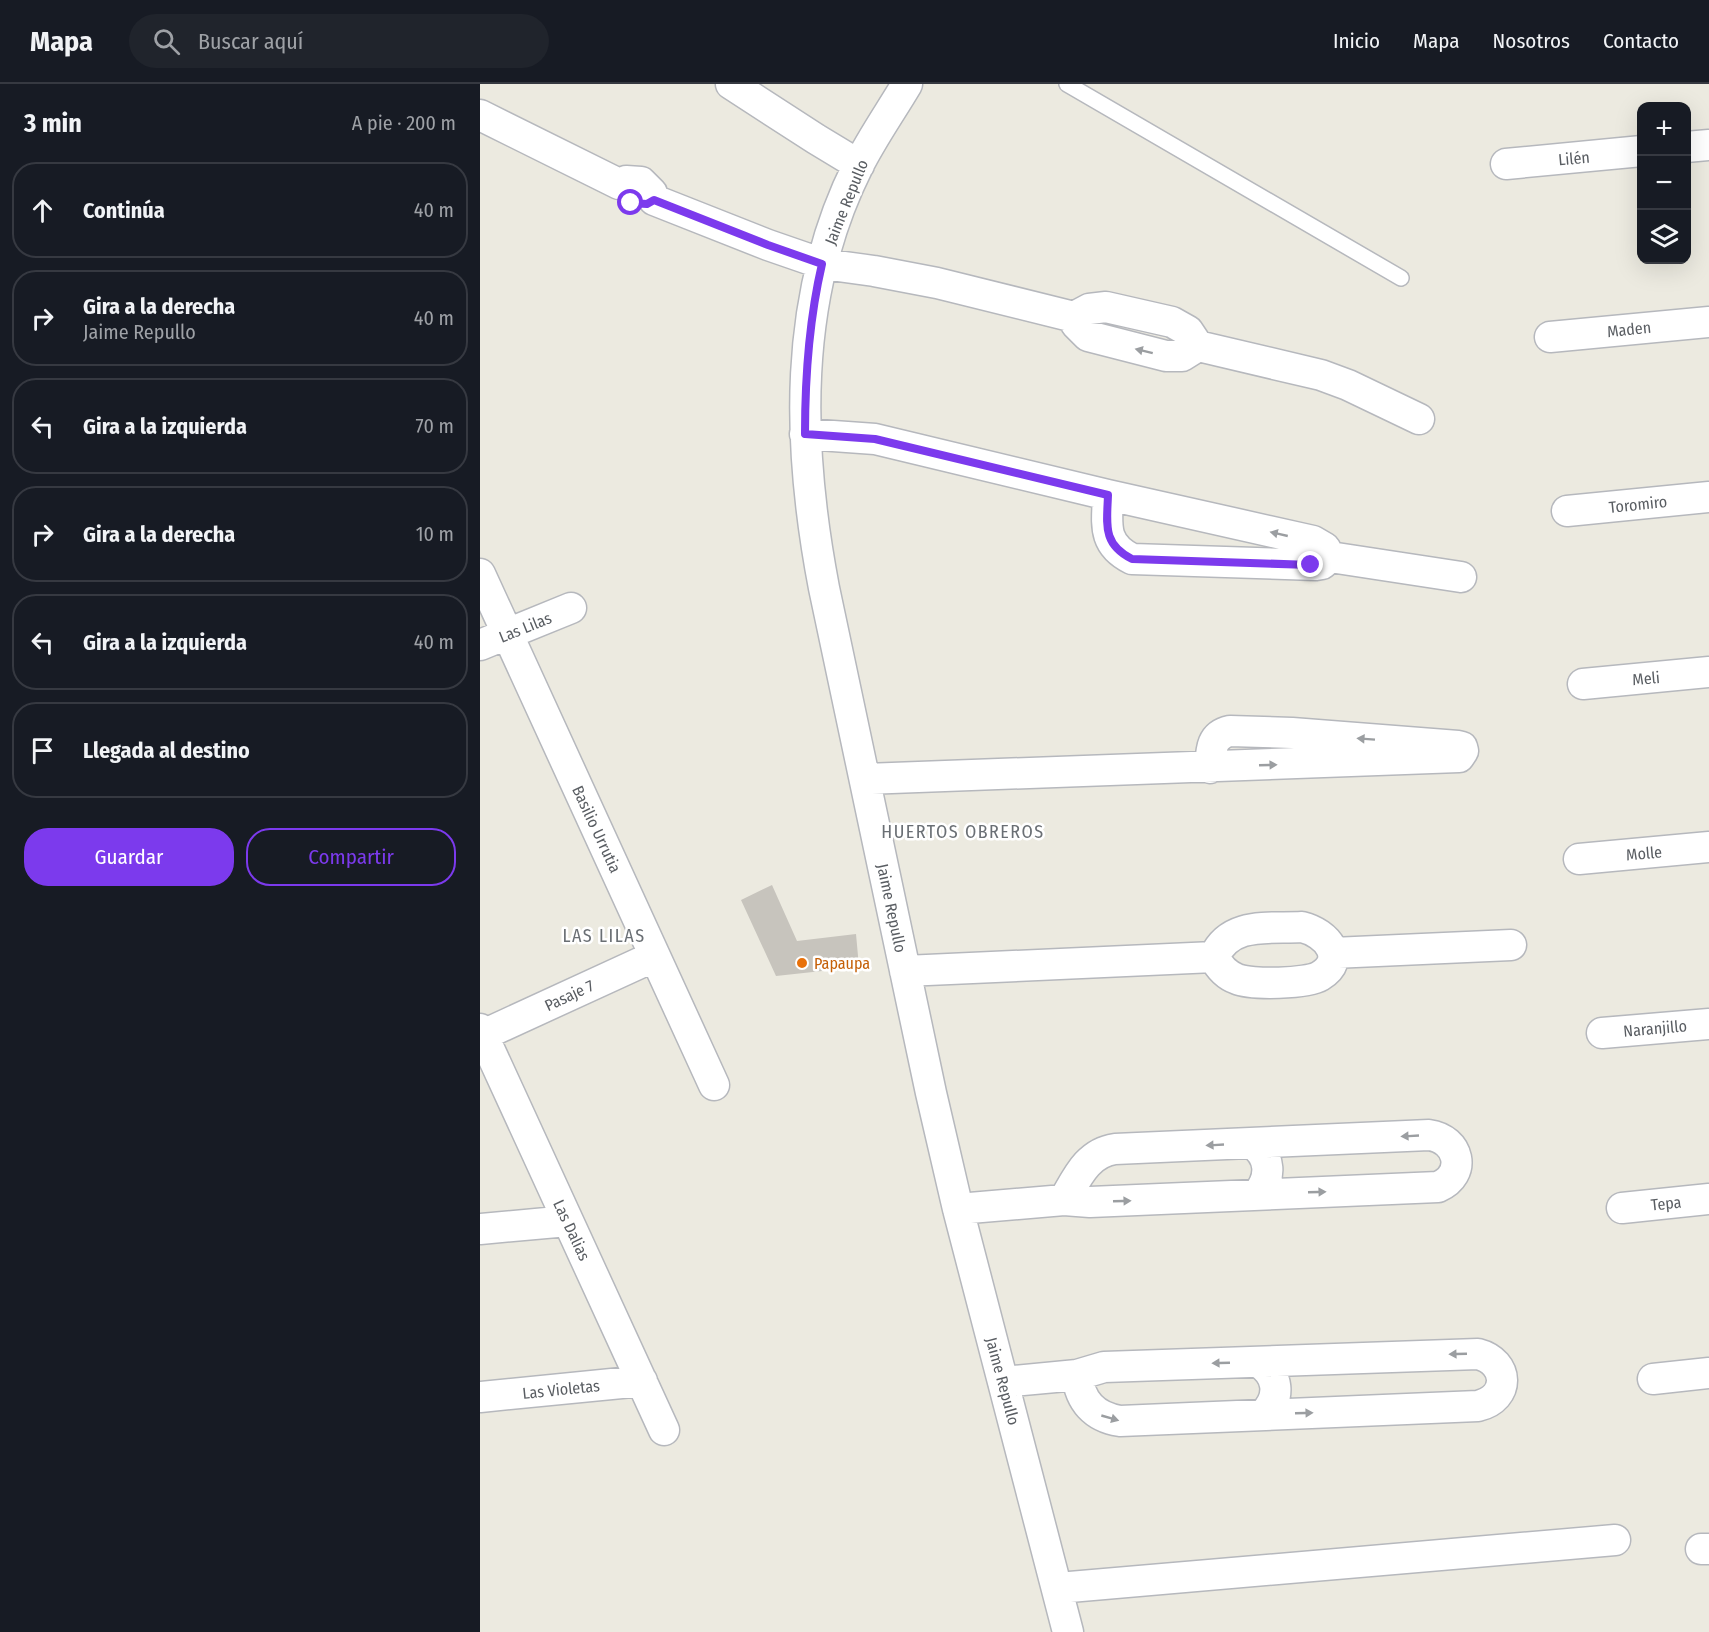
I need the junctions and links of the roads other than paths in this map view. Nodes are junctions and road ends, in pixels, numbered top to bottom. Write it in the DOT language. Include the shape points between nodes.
graph roads {
  1 [pos="731,84"];
  2 [pos="907,84"];
  3 [pos="1067,84"];
  4 [pos="480,115"];
  5 [pos="1709,145"];
  6 [pos="1691,147"];
  7 [pos="1637,151"];
  8 [pos="1506,164"];
  9 [pos="859,165"];
  10 [pos="822,264"];
  11 [pos="1401,278"];
  12 [pos="1709,322"];
  13 [pos="1550,337"];
  14 [pos="1419,419"];
  15 [pos="805,434"];
  16 [pos="1108,495"];
  17 [pos="1709,497"];
  18 [pos="1567,511"];
  19 [pos="1330,557"];
  20 [pos="480,574"];
  21 [pos="1461,577"];
  22 [pos="571,608"];
  23 [pos="494,640"];
  24 [pos="1709,672"];
  25 [pos="1583,684"];
  26 [pos="1210,768"];
  27 [pos="865,779"];
  28 [pos="1709,847"];
  29 [pos="1579,859"];
  30 [pos="1511,945"];
  31 [pos="1333,953"];
  32 [pos="655,956"];
  33 [pos="1214,957"];
  34 [pos="905,971"];
  35 [pos="1709,1023"];
  36 [pos="481,1032"];
  37 [pos="1602,1033"];
  38 [pos="714,1085"];
  39 [pos="1252,1143"];
  40 [pos="1257,1195"];
  41 [pos="1709,1199"];
  42 [pos="1064,1200"];
  43 [pos="1622,1208"];
  44 [pos="958,1209"];
  45 [pos="568,1221"];
  46 [pos="480,1229"];
  47 [pos="1258,1362"];
  48 [pos="1709,1373"];
  49 [pos="1077,1375"];
  50 [pos="1653,1379"];
  51 [pos="642,1381"];
  52 [pos="1003,1382"];
  53 [pos="480,1397"];
  54 [pos="1264,1414"];
  55 [pos="664,1430"];
  56 [pos="1615,1540"];
  57 [pos="1058,1588"];
  58 [pos="1068,1632"];
  1 -- 9 [label="street"];
  2 -- 9 [label="street, Jaime Repullo"];
  3 -- 11 [label="lane"];
  4 -- 10 [label="street" via="619,184 620,192 631,203 647,204 654,200"];
  5 -- 6 [label="street"];
  7 -- 8 [label="street, Lilén"];
  9 -- 10 [label="street, Jaime Repullo"];
  14 -- 10 [label="street, one-way" via="1321,375 1198,346 1182,356 1166,356 1088,336 1074,317 927,281"];
  10 -- 15 [label="street, Jaime Repullo" via="810,324"];
  12 -- 13 [label="street, Maden"];
  15 -- 16 [label="street" via="875,439"];
  15 -- 27 [label="street, Jaime Repullo" via="814,537"];
  19 -- 16 [label="street, one-way" via="1313,541"];
  16 -- 19 [label="street" via="1110,541 1132,559 1316,565"];
  17 -- 18 [label="street, Toromiro"];
  19 -- 21 [label="street"];
  20 -- 23 [label="street, Basilio Urrutia"];
  22 -- 23 [label="street, Las Lilas"];
  23 -- 32 [label="street, Basilio Urrutia"];
  24 -- 25 [label="street, Meli"];
  26 -- 26 [label="street, one-way" via="1459,757 1463,751 1458,746 1230,731 1213,742"];
  26 -- 27 [label="street"];
  27 -- 34 [label="street, Jaime Repullo"];
  28 -- 29 [label="street, Molle"];
  30 -- 31 [label="street"];
  31 -- 33 [label="street" via="1321,934 1302,927 1243,930 1224,940"];
  31 -- 33 [label="street" via="1325,972 1304,981 1238,980 1219,967"];
  32 -- 36 [label="street, Pasaje 7"];
  32 -- 38 [label="street, Basilio Urrutia"];
  33 -- 34 [label="street"];
  34 -- 44 [label="street, Jaime Repullo"];
  35 -- 37 [label="street, Naranjillo"];
  36 -- 45 [label="street, Las Dalias"];
  39 -- 40 [label="street" via="1265,1157 1268,1167 1268,1177"];
  40 -- 39 [label="street, one-way" via="1438,1187 1451,1179 1456,1159 1449,1144 1429,1135"];
  39 -- 42 [label="street, one-way" via="1107,1150 1084,1167"];
  42 -- 40 [label="street, one-way"];
  41 -- 43 [label="street, Tepa"];
  42 -- 44 [label="street"];
  44 -- 52 [label="street, Jaime Repullo"];
  45 -- 46 [label="street"];
  45 -- 51 [label="street, Las Dalias"];
  47 -- 49 [label="street, one-way" via="1104,1367"];
  47 -- 54 [label="street" via="1267,1367 1276,1385 1272,1407"];
  54 -- 47 [label="street, one-way" via="1478,1406 1495,1398 1502,1379 1498,1365 1478,1354"];
  48 -- 50 [label="street"];
  49 -- 52 [label="street"];
  49 -- 54 [label="street, one-way" via="1083,1399 1109,1419"];
  51 -- 53 [label="street, Las Violetas"];
  51 -- 55 [label="street, Las Dalias"];
  52 -- 57 [label="street, Jaime Repullo"];
  56 -- 57 [label="street"];
  57 -- 58 [label="street, Jaime Repullo"];
}
